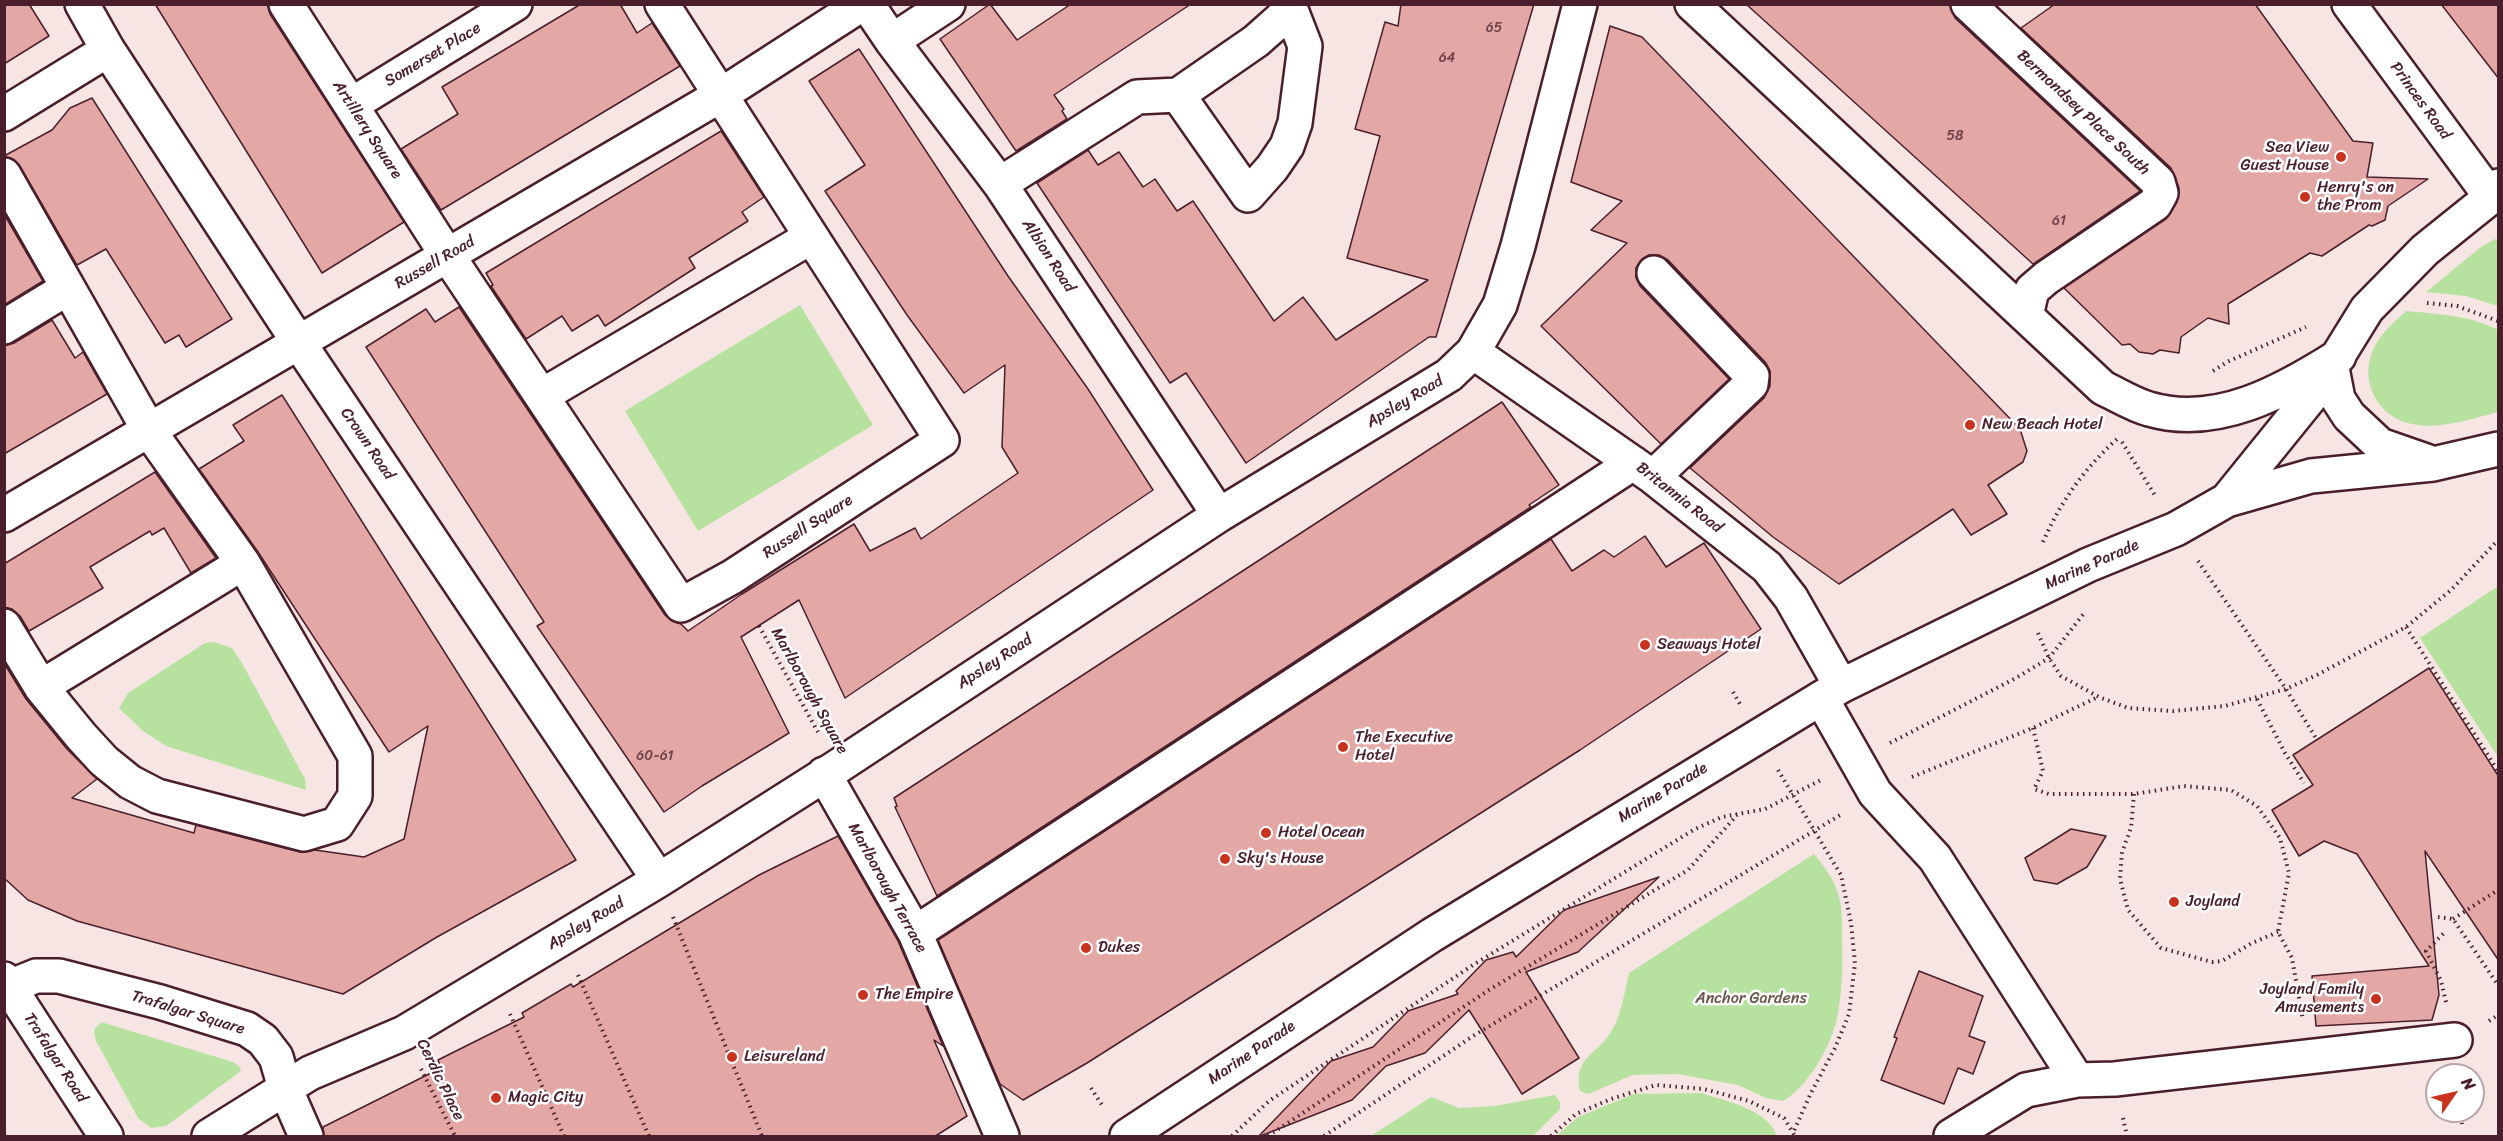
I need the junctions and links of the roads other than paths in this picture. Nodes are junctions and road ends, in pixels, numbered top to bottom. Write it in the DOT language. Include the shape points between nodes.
graph roads {
  1 [pos="82,4"];
  2 [pos="286,4"];
  3 [pos="515,4"];
  4 [pos="662,4"];
  5 [pos="861,4"];
  6 [pos="867,4"];
  7 [pos="948,4"];
  8 [pos="1692,4"];
  9 [pos="1968,4"];
  10 [pos="2349,4"];
  11 [pos="1288,7"];
  12 [pos="1577,12"];
  13 [pos="892,41"];
  14 [pos="108,50"];
  15 [pos="721,95"];
  16 [pos="1178,95"];
  17 [pos="351,105"];
  18 [pos="4,114"];
  19 [pos="4,175"];
  20 [pos="1000,184"];
  21 [pos="2495,192"];
  22 [pos="811,237"];
  23 [pos="448,255"];
  24 [pos="1654,273"];
  25 [pos="69,288"];
  26 [pos="2026,316"];
  27 [pos="4,327"];
  28 [pos="299,343"];
  29 [pos="1473,352"];
  30 [pos="2335,362"];
  31 [pos="543,395"];
  32 [pos="150,432"];
  33 [pos="2499,449"];
  34 [pos="2433,464"];
  35 [pos="1643,470"];
  36 [pos="2227,500"];
  37 [pos="4,515"];
  38 [pos="1219,515"];
  39 [pos="243,563"];
  40 [pos="4,626"];
  41 [pos="41,687"];
  42 [pos="1831,692"];
  43 [pos="830,771"];
  44 [pos="658,880"];
  45 [pos="915,933"];
  46 [pos="7,983"];
  47 [pos="2454,1040"];
  48 [pos="2077,1080"];
  49 [pos="285,1088"];
  50 [pos="105,1137"];
  51 [pos="209,1137"];
  52 [pos="306,1137"];
  53 [pos="1002,1137"];
  54 [pos="1127,1137"];
  55 [pos="1952,1137"];
  1 -- 14 [label="street, Crown Road"];
  2 -- 17 [label="street, Artillery Square"];
  3 -- 17 [label="street, Somerset Place"];
  4 -- 15 [label="street"];
  5 -- 15 [label="street, Russell Road"];
  6 -- 13 [label="street, Albion Road"];
  7 -- 13 [label="street"];
  8 -- 26 [label="street"];
  9 -- 26 [label="street, Bermondsey Place South" via="2158,182 2161,193 2155,204 2032,290"];
  10 -- 21 [label="street, Princes Road"];
  11 -- 16 [label="street" via="1256,41"];
  11 -- 16 [label="street" via="1305,46 1295,123 1287,146 1248,195"];
  12 -- 29 [label="street, Apsley Road" via="1500,305"];
  13 -- 20 [label="street, Albion Road"];
  14 -- 18 [label="street"];
  14 -- 28 [label="street, Crown Road"];
  15 -- 22 [label="street, Russell Square"];
  15 -- 23 [label="street, Russell Road"];
  16 -- 20 [label="street" via="1137,97"];
  17 -- 23 [label="street, Artillery Square"];
  19 -- 25 [label="street"];
  20 -- 38 [label="street, Albion Road"];
  21 -- 30 [label="street, Marine Parade" via="2425,250 2367,309"];
  22 -- 31 [label="street"];
  22 -- 31 [label="street, Russell Square" via="942,440 732,577 681,605"];
  23 -- 28 [label="street, Russell Road"];
  23 -- 31 [label="street, Russell Square"];
  24 -- 35 [label="street" via="1752,376 1751,384"];
  25 -- 27 [label="street"];
  25 -- 32 [label="street"];
  26 -- 30 [label="street" via="2103,388 2150,409 2194,415 2231,409 2275,393"];
  28 -- 32 [label="street, Russell Road"];
  28 -- 44 [label="street, Crown Road"];
  29 -- 35 [label="street, Britannia Road"];
  29 -- 38 [label="street, Apsley Road" via="1449,375"];
  30 -- 34 [label="street" via="2338,399 2349,416 2380,445"];
  30 -- 36 [label="street, Marine Parade"];
  32 -- 37 [label="street, Russell Road"];
  32 -- 39 [label="street"];
  33 -- 34 [label="street, Marine Parade"];
  34 -- 36 [label="street, Marine Parade" via="2311,477"];
  35 -- 42 [label="street, Britannia Road" via="1767,567 1791,598"];
  35 -- 45 [label="street"];
  36 -- 42 [label="street, Marine Parade" via="2176,529 2078,570"];
  38 -- 43 [label="street, Apsley Road"];
  39 -- 41 [label="street"];
  39 -- 41 [label="street" via="356,756 355,796 337,824 304,834 157,796 130,782 104,761"];
  40 -- 41 [label="street"];
  42 -- 48 [label="street, Britannia Road" via="1855,761 1875,793 1935,858"];
  42 -- 54 [label="street, Marine Parade" via="1432,935"];
  43 -- 44 [label="street, Apsley Road"];
  43 -- 45 [label="street, Marlborough Terrace"];
  44 -- 49 [label="street, Apsley Road" via="404,1033 310,1073"];
  45 -- 53 [label="street, Marlborough Terrace"];
  46 -- 49 [label="street, Trafalgar Square" via="36,976 60,976 247,1029 263,1040 276,1057"];
  46 -- 50 [label="street, Trafalgar Road"];
  47 -- 48 [label="street" via="2115,1079"];
  48 -- 55 [label="street" via="2026,1090"];
  49 -- 51 [label="street, Apsley Road"];
  49 -- 52 [label="street, Trafalgar Square"];
}
